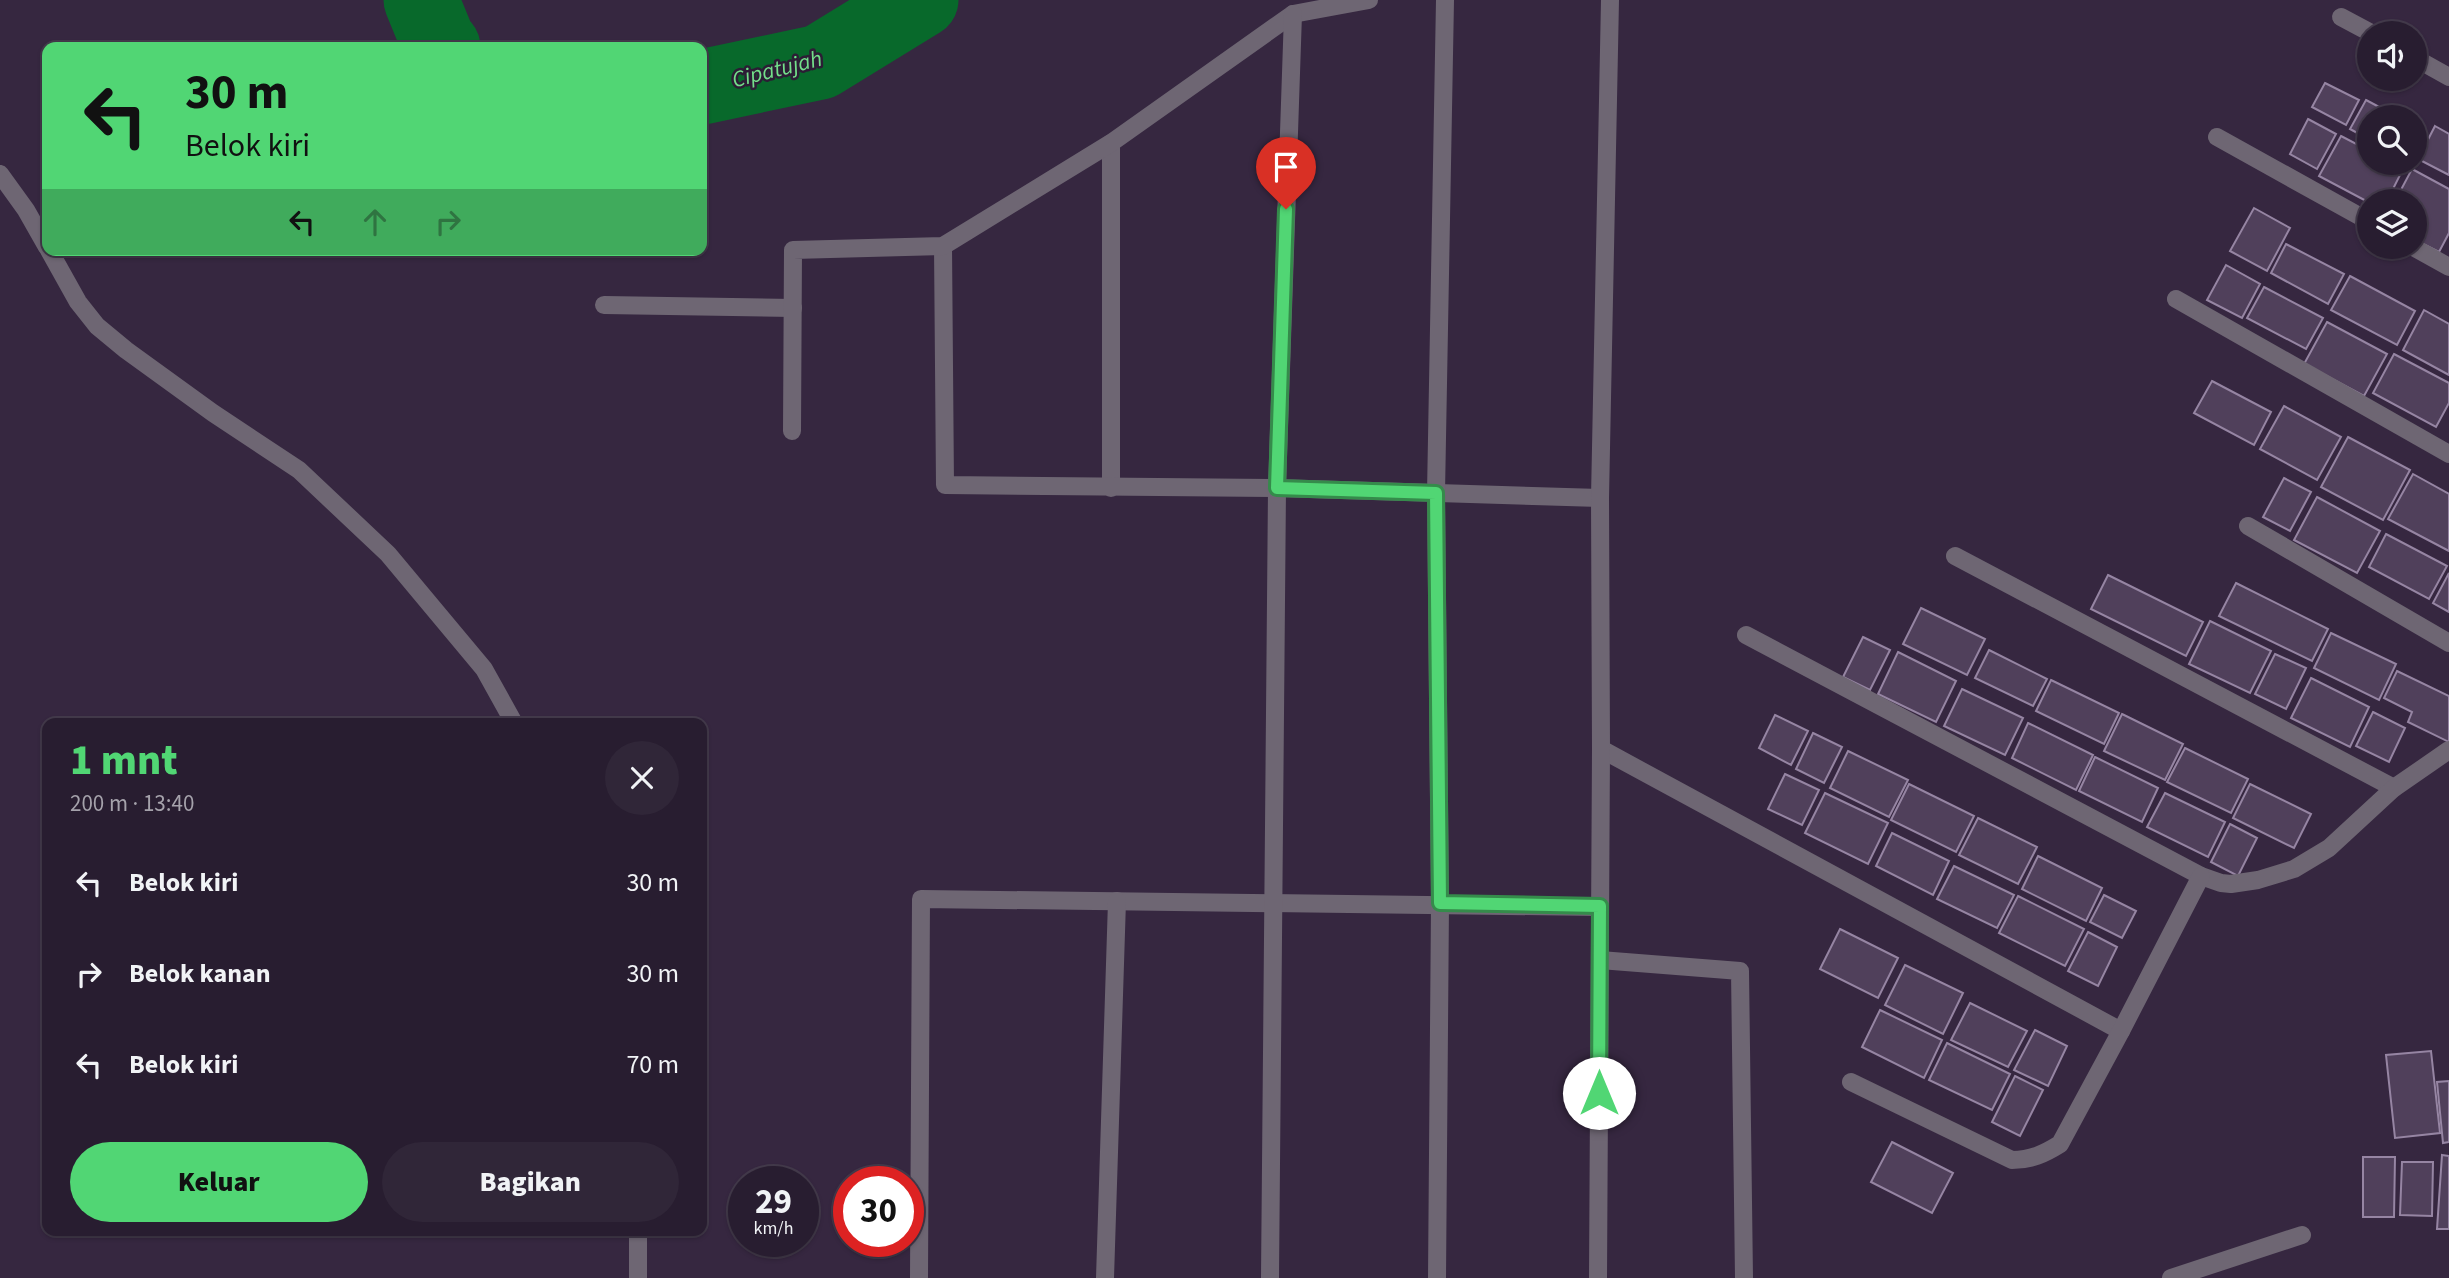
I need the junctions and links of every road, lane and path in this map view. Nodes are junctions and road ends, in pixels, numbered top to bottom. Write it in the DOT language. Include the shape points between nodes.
graph roads {
  1 [pos="1369,0"];
  2 [pos="1445,0"];
  3 [pos="1610,0"];
  4 [pos="1293,14"];
  5 [pos="2341,17"];
  6 [pos="2357,26"];
  7 [pos="2427,65"];
  8 [pos="2449,77"];
  9 [pos="2217,136"];
  10 [pos="1111,143"];
  11 [pos="0,174"];
  12 [pos="2357,215"];
  13 [pos="42,238"];
  14 [pos="943,246"];
  15 [pos="2427,255"];
  16 [pos="52,256"];
  17 [pos="2449,267"];
  18 [pos="2176,299"];
  19 [pos="604,305"];
  20 [pos="793,308"];
  21 [pos="792,431"];
  22 [pos="2449,454"];
  23 [pos="1111,488"];
  24 [pos="1277,488"];
  25 [pos="1436,493"];
  26 [pos="1600,498"];
  27 [pos="2248,526"];
  28 [pos="1955,556"];
  29 [pos="1746,635"];
  30 [pos="2449,643"];
  31 [pos="511,718"];
  32 [pos="1601,750"];
  33 [pos="2449,750"];
  34 [pos="2394,788"];
  35 [pos="2201,876"];
  36 [pos="1117,901"];
  37 [pos="1274,903"];
  38 [pos="1440,903"];
  39 [pos="1600,906"];
  40 [pos="1600,960"];
  41 [pos="2122,1031"];
  42 [pos="1851,1082"];
  43 [pos="638,1236"];
  44 [pos="2302,1236"];
  45 [pos="2204,1273"];
  46 [pos="638,1278"];
  47 [pos="919,1278"];
  48 [pos="1105,1278"];
  49 [pos="1270,1278"];
  50 [pos="1437,1278"];
  51 [pos="1598,1278"];
  52 [pos="1744,1278"];
  53 [pos="2171,1278"];
  1 -- 4 [label="street"];
  2 -- 25 [label="street"];
  3 -- 26 [label="street"];
  4 -- 10 [label="street"];
  4 -- 24 [label="street"];
  5 -- 6 [label="street"];
  7 -- 8 [label="street"];
  9 -- 12 [label="street"];
  10 -- 14 [label="street"];
  10 -- 23 [label="street"];
  11 -- 13 [label="street"];
  14 -- 20 [label="street" via="793,250"];
  14 -- 23 [label="street" via="945,485"];
  15 -- 17 [label="street"];
  16 -- 31 [label="street" via="97,326 299,470 388,554 484,669"];
  18 -- 22 [label="street"];
  19 -- 20 [label="street"];
  20 -- 21 [label="street"];
  23 -- 24 [label="street"];
  24 -- 25 [label="street"];
  24 -- 37 [label="street"];
  25 -- 26 [label="street"];
  25 -- 38 [label="street"];
  26 -- 32 [label="street"];
  27 -- 30 [label="street"];
  28 -- 34 [label="street"];
  29 -- 35 [label="street"];
  32 -- 39 [label="street"];
  32 -- 41 [label="street"];
  33 -- 34 [label="street"];
  34 -- 35 [label="street" via="2329,848 2294,869 2231,884"];
  35 -- 41 [label="street"];
  36 -- 37 [label="street"];
  36 -- 47 [label="street" via="921,899"];
  36 -- 48 [label="street"];
  37 -- 38 [label="street"];
  37 -- 49 [label="street"];
  38 -- 39 [label="street"];
  38 -- 50 [label="street"];
  39 -- 40 [label="street"];
  40 -- 51 [label="street"];
  40 -- 52 [label="street" via="1740,971"];
  41 -- 42 [label="street" via="2060,1144 2029,1159 2012,1160"];
  43 -- 46 [label="street"];
  44 -- 45 [label="street"];
  45 -- 53 [label="street"];
}
